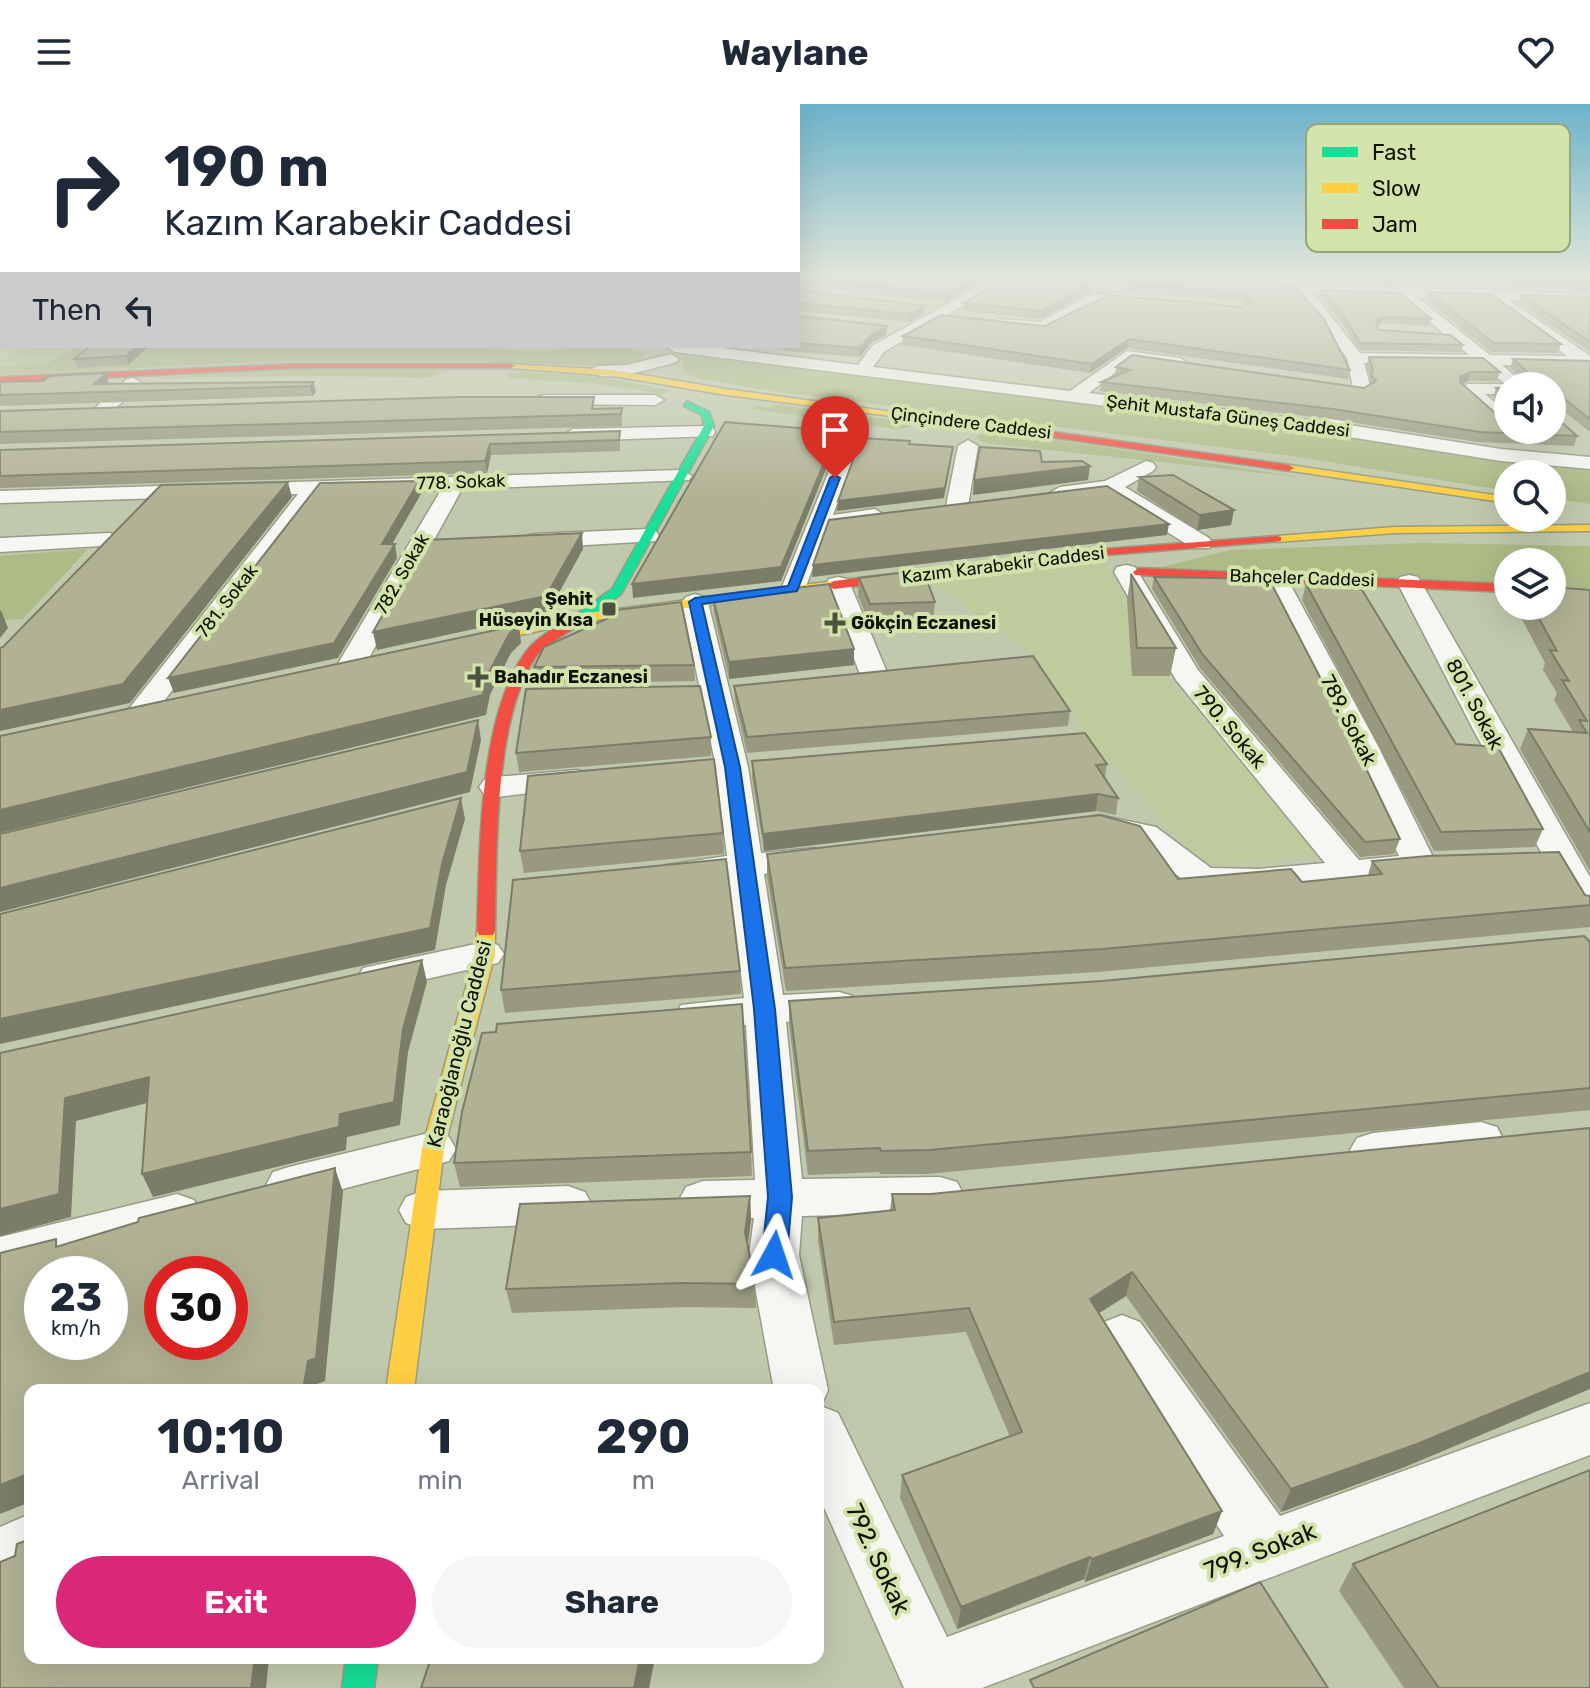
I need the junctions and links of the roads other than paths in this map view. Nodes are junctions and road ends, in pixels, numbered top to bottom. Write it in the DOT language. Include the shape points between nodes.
graph roads {
  1 [pos="674,351"];
  2 [pos="672,352"];
  3 [pos="683,352"];
  4 [pos="876,352"];
  5 [pos="1350,352"];
  6 [pos="1473,352"];
  7 [pos="1355,358"];
  8 [pos="1481,358"];
  9 [pos="1588,363"];
  10 [pos="435,365"];
  11 [pos="1198,366"];
  12 [pos="528,367"];
  13 [pos="864,368"];
  14 [pos="597,371"];
  15 [pos="1500,372"];
  16 [pos="0,380"];
  17 [pos="133,383"];
  18 [pos="410,383"];
  19 [pos="489,385"];
  20 [pos="0,387"];
  21 [pos="1494,389"];
  22 [pos="1222,393"];
  23 [pos="685,395"];
  24 [pos="1072,397"];
  25 [pos="133,409"];
  26 [pos="1494,411"];
  27 [pos="1202,413"];
  28 [pos="899,414"];
  29 [pos="1005,426"];
  30 [pos="1330,428"];
  31 [pos="706,432"];
  32 [pos="854,432"];
  33 [pos="914,433"];
  34 [pos="556,436"];
  35 [pos="1532,444"];
  36 [pos="968,446"];
  37 [pos="1551,460"];
  38 [pos="1566,461"];
  39 [pos="1117,463"];
  40 [pos="1590,463"];
  41 [pos="1162,469"];
  42 [pos="682,476"];
  43 [pos="456,482"];
  44 [pos="315,487"];
  45 [pos="1110,487"];
  46 [pos="154,492"];
  47 [pos="1034,496"];
  48 [pos="0,497"];
  49 [pos="1494,498"];
  50 [pos="957,506"];
  51 [pos="1494,511"];
  52 [pos="895,514"];
  53 [pos="1566,522"];
  54 [pos="817,524"];
  55 [pos="1590,526"];
  56 [pos="648,536"];
  57 [pos="109,540"];
  58 [pos="510,542"];
  59 [pos="1201,543"];
  60 [pos="0,545"];
  61 [pos="448,545"];
  62 [pos="417,546"];
  63 [pos="89,561"];
  64 [pos="1115,562"];
  65 [pos="1274,576"];
  66 [pos="1409,582"];
  67 [pos="838,584"];
  68 [pos="1494,587"];
  69 [pos="793,589"];
  70 [pos="695,602"];
  71 [pos="580,618"];
  72 [pos="442,648"];
  73 [pos="381,661"];
  74 [pos="342,669"];
  75 [pos="905,673"];
  76 [pos="875,677"];
  77 [pos="846,680"];
  78 [pos="542,695"];
  79 [pos="169,708"];
  80 [pos="508,709"];
  81 [pos="131,717"];
  82 [pos="475,729"];
  83 [pos="606,778"];
  84 [pos="483,797"];
  85 [pos="1065,828"];
  86 [pos="851,853"];
  87 [pos="744,866"];
  88 [pos="1350,872"];
  89 [pos="639,876"];
  90 [pos="1590,908"];
  91 [pos="485,954"];
  92 [pos="347,983"];
  93 [pos="876,1002"];
  94 [pos="765,1009"];
  95 [pos="654,1018"];
  96 [pos="1517,1136"];
  97 [pos="433,1149"];
  98 [pos="1335,1154"];
  99 [pos="975,1191"];
  100 [pos="780,1197"];
  101 [pos="656,1201"];
  102 [pos="609,1203"];
  103 [pos="423,1210"];
  104 [pos="0,1257"];
  105 [pos="1122,1338"];
  106 [pos="399,1384"];
  107 [pos="800,1384"];
  108 [pos="1590,1429"];
  109 [pos="824,1444"];
  110 [pos="24,1547"];
  111 [pos="1267,1548"];
  112 [pos="0,1557"];
  113 [pos="361,1664"];
  114 [pos="934,1682"];
  115 [pos="358,1688"];
  1 -- 23 [label="street" via="669,369"];
  2 -- 14 [label="street" via="626,370"];
  3 -- 13 [label="street, Şehit Mustafa Güneş Caddesi"];
  4 -- 13 [label="street"];
  5 -- 7 [label="street"];
  6 -- 8 [label="street"];
  7 -- 8 [label="street"];
  7 -- 30 [label="street" via="1355,388"];
  8 -- 9 [label="street"];
  8 -- 15 [label="street"];
  10 -- 12 [label="main road, Çinçindere Caddesi"];
  10 -- 16 [label="main road, Çinçindere Caddesi" via="286,365"];
  10 -- 18 [label="main road" via="459,373"];
  11 -- 24 [label="street" via="1127,356"];
  12 -- 14 [label="main road, Çinçindere Caddesi"];
  12 -- 23 [label="main road, Çinçindere Caddesi" via="494,376 520,393 570,388 655,400"];
  13 -- 24 [label="street, Şehit Mustafa Güneş Caddesi"];
  14 -- 23 [label="main road, Çinçindere Caddesi"];
  17 -- 18 [label="main road"];
  17 -- 20 [label="main road"];
  17 -- 25 [label="street" via="97,410"];
  18 -- 19 [label="main road"];
  21 -- 26 [label="street" via="1468,389"];
  22 -- 27 [label="street"];
  23 -- 28 [label="main road, Çinçindere Caddesi"];
  23 -- 31 [label="main road" via="705,411 710,420"];
  23 -- 31 [label="main road, Çinçindere Caddesi" via="727,418"];
  24 -- 27 [label="street, Şehit Mustafa Güneş Caddesi"];
  27 -- 30 [label="street, Şehit Mustafa Güneş Caddesi"];
  28 -- 29 [label="main road, Çinçindere Caddesi"];
  28 -- 33 [label="main road" via="928,423 925,431"];
  29 -- 36 [label="main road" via="963,432 961,441"];
  29 -- 49 [label="main road, Çinçindere Caddesi"];
  30 -- 37 [label="street, Şehit Mustafa Güneş Caddesi"];
  31 -- 34 [label="street"];
  31 -- 42 [label="main road, Karaoğlanoğlu Caddesi"];
  32 -- 54 [label="street"];
  35 -- 37 [label="street"];
  36 -- 50 [label="street"];
  38 -- 40 [label="street, Şehit Mustafa Güneş Caddesi"];
  39 -- 41 [label="main road"];
  41 -- 45 [label="street"];
  41 -- 51 [label="main road"];
  42 -- 43 [label="street, 778. Sokak"];
  42 -- 56 [label="main road, Karaoğlanoğlu Caddesi"];
  43 -- 44 [label="street, 778. Sokak"];
  43 -- 62 [label="street, 782. Sokak"];
  44 -- 46 [label="street, 778. Sokak"];
  44 -- 81 [label="street, 781. Sokak"];
  45 -- 47 [label="street"];
  45 -- 59 [label="street"];
  46 -- 48 [label="street, 778. Sokak"];
  46 -- 57 [label="street"];
  52 -- 54 [label="street"];
  53 -- 55 [label="main road"];
  54 -- 69 [label="street"];
  55 -- 59 [label="main road, Kazım Karabekir Caddesi" via="1395,530"];
  56 -- 58 [label="street"];
  56 -- 71 [label="main road, Karaoğlanoğlu Caddesi" via="617,591"];
  57 -- 60 [label="street"];
  57 -- 63 [label="street"];
  59 -- 64 [label="main road, Kazım Karabekir Caddesi"];
  61 -- 62 [label="street"];
  62 -- 74 [label="street, 782. Sokak"];
  64 -- 65 [label="main road, Bahçeler Caddesi"];
  64 -- 67 [label="main road, Kazım Karabekir Caddesi"];
  64 -- 88 [label="street, 790. Sokak" via="1186,674"];
  65 -- 66 [label="main road, Bahçeler Caddesi"];
  65 -- 88 [label="street, 789. Sokak" via="1363,746 1436,865"];
  66 -- 68 [label="main road, Bahçeler Caddesi"];
  66 -- 90 [label="street, 801. Sokak" via="1545,861"];
  67 -- 69 [label="main road, Kazım Karabekir Caddesi"];
  67 -- 76 [label="street"];
  69 -- 70 [label="main road, Kazım Karabekir Caddesi"];
  70 -- 71 [label="main road, Kazım Karabekir Caddesi"];
  70 -- 87 [label="street" via="732,767"];
  71 -- 72 [label="main road, Kazım Karabekir Caddesi"];
  71 -- 80 [label="main road, Karaoğlanoğlu Caddesi" via="531,654"];
  73 -- 74 [label="main road"];
  75 -- 76 [label="street"];
  76 -- 77 [label="street"];
  78 -- 80 [label="street"];
  79 -- 81 [label="main road"];
  80 -- 82 [label="street"];
  80 -- 84 [label="main road, Karaoğlanoğlu Caddesi"];
  83 -- 84 [label="street"];
  84 -- 91 [label="main road, Karaoğlanoğlu Caddesi" via="504,889"];
  85 -- 88 [label="street" via="1096,824 1144,834 1202,878 1259,880"];
  86 -- 87 [label="street"];
  87 -- 89 [label="street"];
  87 -- 94 [label="street"];
  91 -- 92 [label="street"];
  91 -- 97 [label="main road, Karaoğlanoğlu Caddesi" via="481,1032"];
  93 -- 94 [label="street"];
  94 -- 95 [label="street"];
  94 -- 100 [label="street"];
  96 -- 98 [label="street"];
  97 -- 103 [label="main road, Karaoğlanoğlu Caddesi"];
  97 -- 104 [label="street"];
  99 -- 100 [label="street"];
  100 -- 101 [label="street"];
  100 -- 107 [label="street" via="774,1255"];
  102 -- 103 [label="street"];
  103 -- 106 [label="main road, Karaoğlanoğlu Caddesi"];
  105 -- 111 [label="street"];
  108 -- 111 [label="street, 799. Sokak"];
  109 -- 114 [label="street, 792. Sokak"];
  110 -- 112 [label="street"];
  111 -- 114 [label="street, 799. Sokak"];
  113 -- 115 [label="main road"];
}
